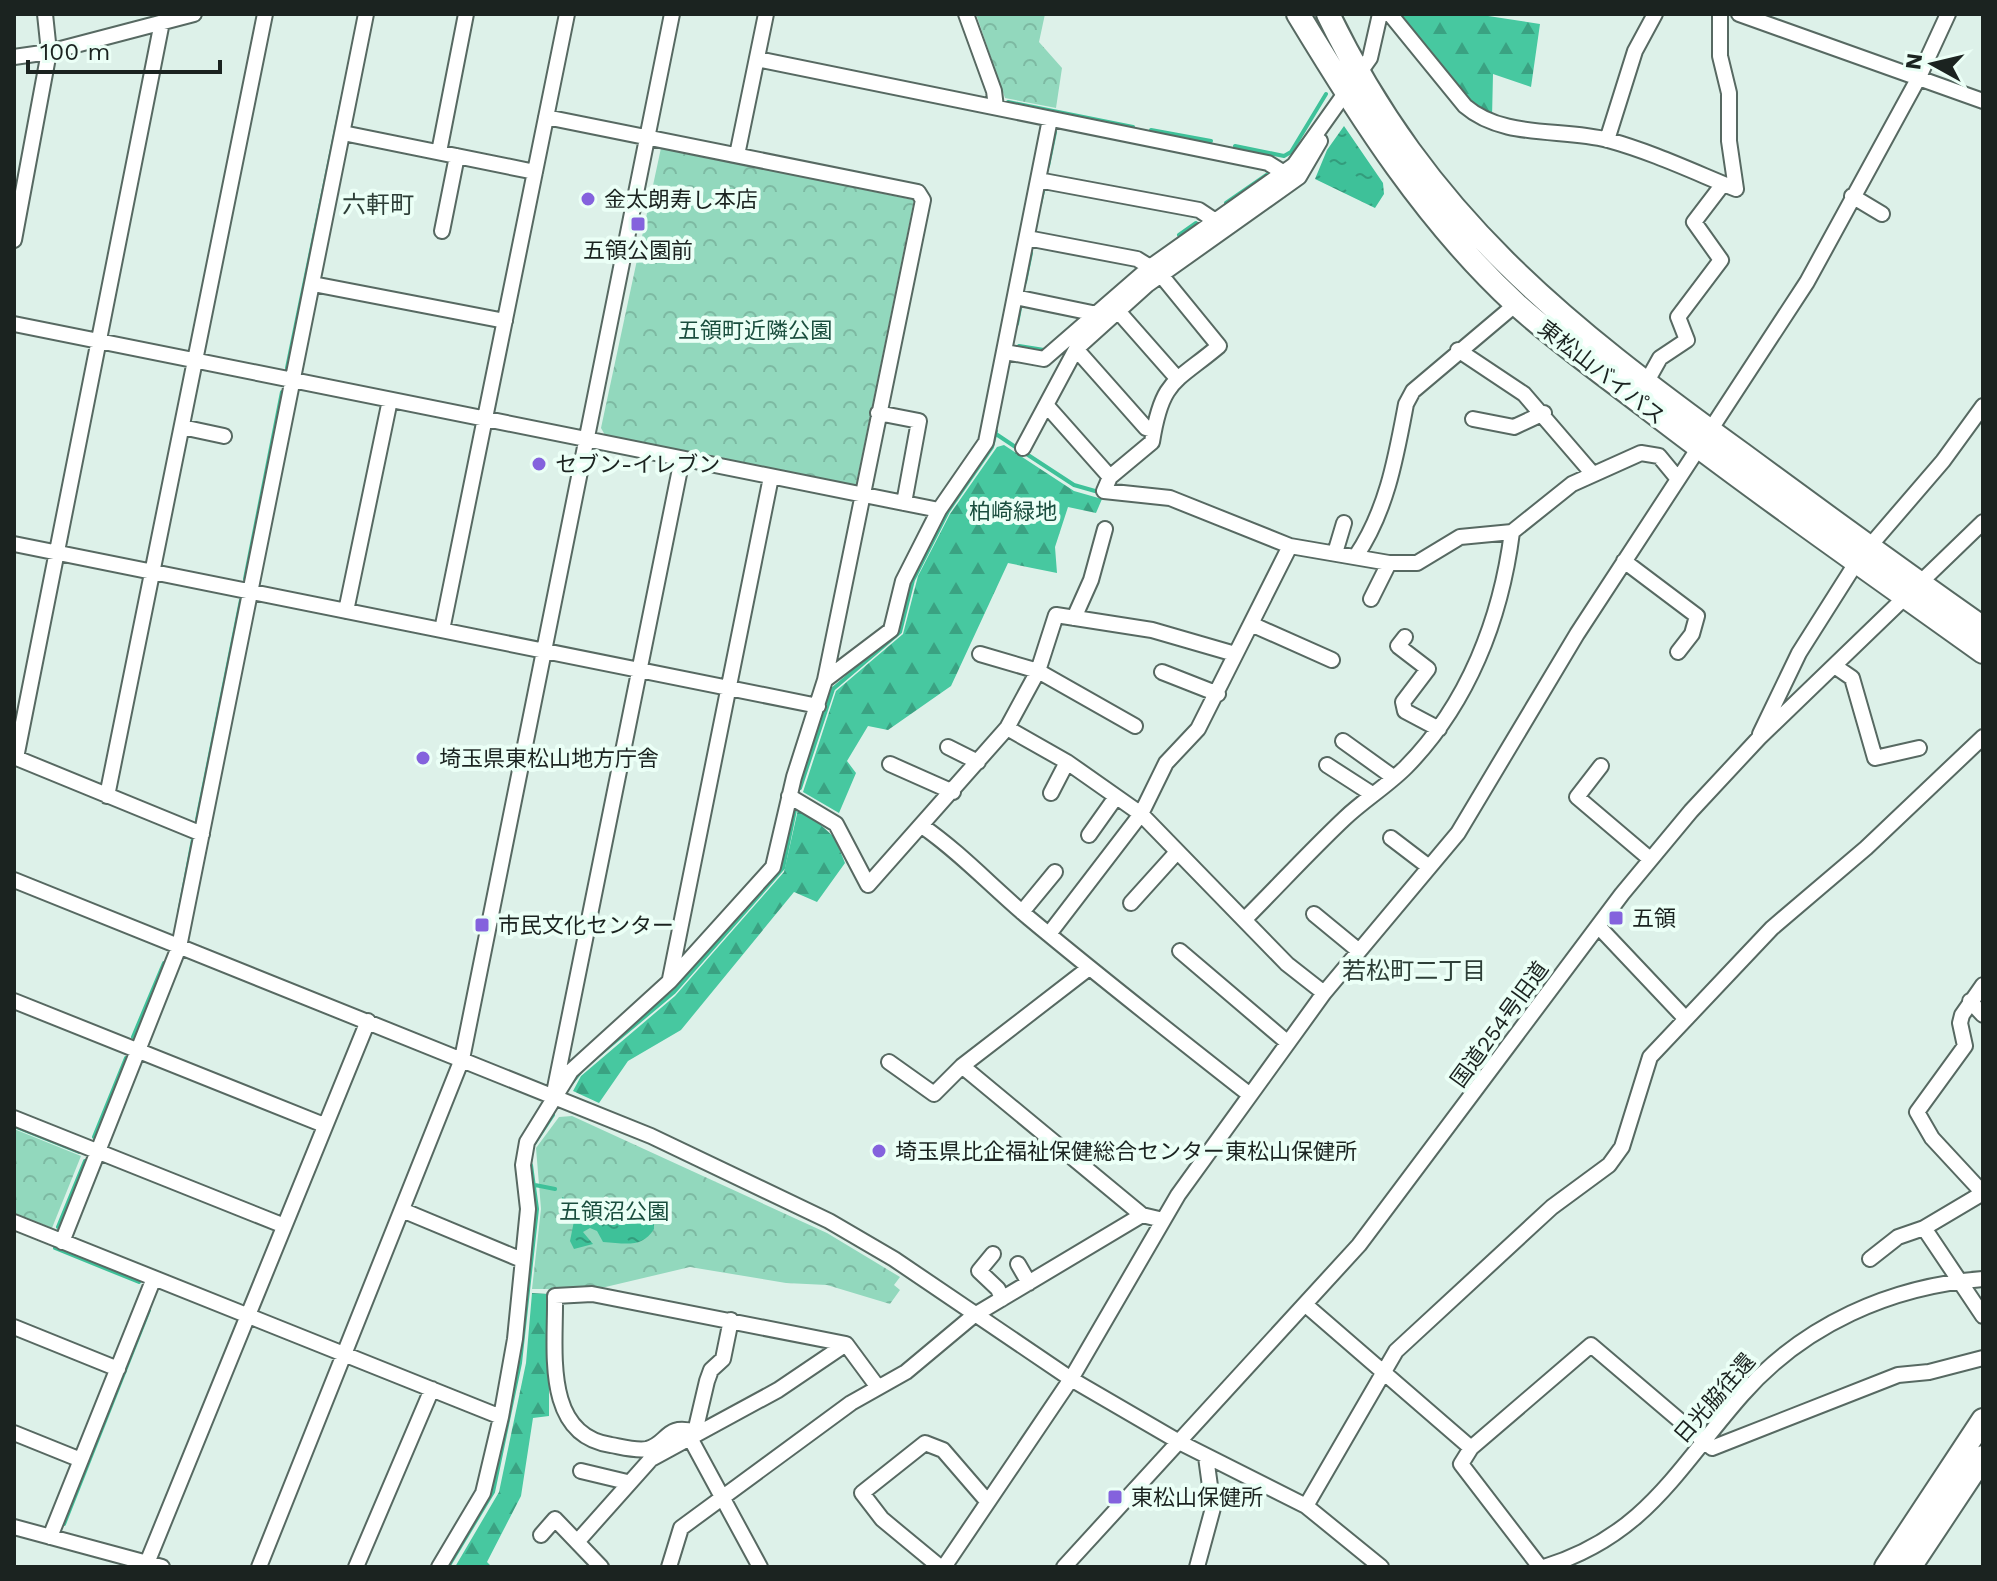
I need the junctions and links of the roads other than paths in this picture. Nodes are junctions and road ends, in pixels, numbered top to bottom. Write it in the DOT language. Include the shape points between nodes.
graph roads {
  1 [pos="45,14"];
  2 [pos="194,14"];
  3 [pos="265,14"];
  4 [pos="366,14"];
  5 [pos="466,14"];
  6 [pos="567,14"];
  7 [pos="672,14"];
  8 [pos="766,14"];
  9 [pos="966,14"];
  10 [pos="1298,14"];
  11 [pos="1328,14"];
  12 [pos="1380,14"];
  13 [pos="1390,14"];
  14 [pos="1655,14"];
  15 [pos="1720,14"];
  16 [pos="1739,14"];
  17 [pos="1948,14"];
  18 [pos="162,22"];
  19 [pos="49,52"];
  20 [pos="14,57"];
  21 [pos="757,59"];
  22 [pos="1918,79"];
  23 [pos="1352,84"];
  24 [pos="1983,101"];
  25 [pos="996,107"];
  26 [pos="1329,113"];
  27 [pos="546,117"];
  28 [pos="1050,119"];
  29 [pos="343,133"];
  30 [pos="648,137"];
  31 [pos="1607,140"];
  32 [pos="439,152"];
  33 [pos="737,155"];
  34 [pos="457,156"];
  35 [pos="535,172"];
  36 [pos="1284,173"];
  37 [pos="1038,180"];
  38 [pos="1723,184"];
  39 [pos="1852,196"];
  40 [pos="1882,214"];
  41 [pos="1214,220"];
  42 [pos="442,231"];
  43 [pos="1027,238"];
  44 [pos="14,240"];
  45 [pos="1156,271"];
  46 [pos="313,284"];
  47 [pos="1015,297"];
  48 [pos="1516,304"];
  49 [pos="1117,310"];
  50 [pos="1097,314"];
  51 [pos="505,321"];
  52 [pos="14,324"];
  53 [pos="99,342"];
  54 [pos="1076,349"];
  55 [pos="1458,350"];
  56 [pos="1005,352"];
  57 [pos="1044,359"];
  58 [pos="195,361"];
  59 [pos="1069,364"];
  60 [pos="1176,377"];
  61 [pos="293,381"];
  62 [pos="1646,383"];
  63 [pos="390,400"];
  64 [pos="1047,406"];
  65 [pos="1983,406"];
  66 [pos="878,413"];
  67 [pos="1544,413"];
  68 [pos="1473,419"];
  69 [pos="485,420"];
  70 [pos="182,427"];
  71 [pos="1153,430"];
  72 [pos="224,436"];
  73 [pos="1704,439"];
  74 [pos="587,440"];
  75 [pos="1023,448"];
  76 [pos="682,459"];
  77 [pos="1592,473"];
  78 [pos="771,477"];
  79 [pos="1110,477"];
  80 [pos="1678,479"];
  81 [pos="862,495"];
  82 [pos="904,503"];
  83 [pos="939,510"];
  84 [pos="1983,522"];
  85 [pos="1344,523"];
  86 [pos="1105,529"];
  87 [pos="1512,532"];
  88 [pos="14,544"];
  89 [pos="1290,546"];
  90 [pos="57,552"];
  91 [pos="1335,553"];
  92 [pos="1862,555"];
  93 [pos="1356,556"];
  94 [pos="1624,561"];
  95 [pos="1389,563"];
  96 [pos="153,572"];
  97 [pos="1911,590"];
  98 [pos="250,591"];
  99 [pos="1371,599"];
  100 [pos="346,611"];
  101 [pos="1074,618"];
  102 [pos="1251,624"];
  103 [pos="442,630"];
  104 [pos="1405,637"];
  105 [pos="1982,646"];
  106 [pos="545,651"];
  107 [pos="1678,652"];
  108 [pos="980,654"];
  109 [pos="1235,654"];
  110 [pos="1332,660"];
  111 [pos="1836,667"];
  112 [pos="639,670"];
  113 [pos="1038,671"];
  114 [pos="1162,672"];
  115 [pos="825,680"];
  116 [pos="728,688"];
  117 [pos="1218,694"];
  118 [pos="818,706"];
  119 [pos="1135,726"];
  120 [pos="1007,728"];
  121 [pos="1439,729"];
  122 [pos="1983,737"];
  123 [pos="1759,738"];
  124 [pos="1343,741"];
  125 [pos="948,747"];
  126 [pos="1919,748"];
  127 [pos="15,757"];
  128 [pos="978,762"];
  129 [pos="1067,762"];
  130 [pos="890,764"];
  131 [pos="1327,765"];
  132 [pos="1601,766"];
  133 [pos="1393,777"];
  134 [pos="953,792"];
  135 [pos="1051,793"];
  136 [pos="1372,794"];
  137 [pos="107,796"];
  138 [pos="789,796"];
  139 [pos="1116,797"];
  140 [pos="1141,814"];
  141 [pos="922,826"];
  142 [pos="202,834"];
  143 [pos="1089,835"];
  144 [pos="1391,838"];
  145 [pos="1177,852"];
  146 [pos="1650,859"];
  147 [pos="1429,867"];
  148 [pos="1055,872"];
  149 [pos="14,880"];
  150 [pos="1131,903"];
  151 [pos="1022,912"];
  152 [pos="1314,914"];
  153 [pos="1246,918"];
  154 [pos="1598,926"];
  155 [pos="1049,934"];
  156 [pos="179,947"];
  157 [pos="1180,951"];
  158 [pos="1359,951"];
  159 [pos="1089,968"];
  160 [pos="670,981"];
  161 [pos="1983,985"];
  162 [pos="1324,993"];
  163 [pos="14,1001"];
  164 [pos="1970,1001"];
  165 [pos="1983,1015"];
  166 [pos="1685,1018"];
  167 [pos="368,1021"];
  168 [pos="1288,1043"];
  169 [pos="138,1052"];
  170 [pos="462,1059"];
  171 [pos="889,1062"];
  172 [pos="962,1066"];
  173 [pos="1250,1095"];
  174 [pos="553,1097"];
  175 [pos="14,1118"];
  176 [pos="324,1125"];
  177 [pos="96,1152"];
  178 [pos="1983,1193"];
  179 [pos="402,1210"];
  180 [pos="1142,1215"];
  181 [pos="1163,1220"];
  182 [pos="14,1222"];
  183 [pos="282,1225"];
  184 [pos="1924,1228"];
  185 [pos="62,1242"];
  186 [pos="993,1254"];
  187 [pos="1870,1259"];
  188 [pos="522,1260"];
  189 [pos="1018,1264"];
  190 [pos="154,1278"];
  191 [pos="1983,1279"];
  192 [pos="1960,1281"];
  193 [pos="1029,1283"];
  194 [pos="1002,1299"];
  195 [pos="1307,1306"];
  196 [pos="246,1316"];
  197 [pos="973,1316"];
  198 [pos="1983,1316"];
  199 [pos="731,1320"];
  200 [pos="14,1327"];
  201 [pos="846,1344"];
  202 [pos="344,1354"];
  203 [pos="1983,1358"];
  204 [pos="118,1369"];
  205 [pos="1385,1372"];
  206 [pos="1071,1379"];
  207 [pos="877,1386"];
  208 [pos="432,1389"];
  209 [pos="501,1417"];
  210 [pos="1983,1420"];
  211 [pos="14,1433"];
  212 [pos="692,1434"];
  213 [pos="1706,1442"];
  214 [pos="1181,1443"];
  215 [pos="1471,1448"];
  216 [pos="1206,1457"];
  217 [pos="1983,1457"];
  218 [pos="81,1460"];
  219 [pos="581,1471"];
  220 [pos="627,1482"];
  221 [pos="723,1498"];
  222 [pos="987,1501"];
  223 [pos="1306,1506"];
  224 [pos="14,1527"];
  225 [pos="541,1535"];
  226 [pos="50,1537"];
  227 [pos="577,1542"];
  228 [pos="1567,1564"];
  229 [pos="154,1565"];
  230 [pos="259,1567"];
  231 [pos="356,1567"];
  232 [pos="439,1567"];
  233 [pos="601,1567"];
  234 [pos="669,1567"];
  235 [pos="760,1567"];
  236 [pos="942,1567"];
  237 [pos="1064,1567"];
  238 [pos="1197,1567"];
  239 [pos="1381,1567"];
  240 [pos="1542,1567"];
  241 [pos="1886,1567"];
  242 [pos="1910,1567"];
  1 -- 19 [label="street"];
  2 -- 18 [label="street"];
  3 -- 58 [label="street"];
  4 -- 29 [label="street"];
  5 -- 32 [label="street"];
  6 -- 27 [label="street"];
  7 -- 30 [label="street"];
  8 -- 21 [label="street"];
  9 -- 25 [label="street"];
  10 -- 23 [label="highway, 東松山バイパス"];
  11 -- 23 [label="highway, 東松山バイパス"];
  12 -- 23 [label="street" via="1370,58"];
  13 -- 31 [label="street" via="1480,119"];
  14 -- 31 [label="street" via="1635,51"];
  15 -- 38 [label="street" via="1736,189"];
  16 -- 22 [label="street"];
  17 -- 22 [label="street"];
  18 -- 19 [label="street"];
  18 -- 53 [label="street"];
  19 -- 20 [label="street"];
  19 -- 44 [label="street"];
  21 -- 25 [label="street"];
  21 -- 33 [label="street"];
  22 -- 24 [label="street"];
  22 -- 39 [label="street"];
  23 -- 26 [label="street"];
  23 -- 48 [label="highway, 東松山バイパス" via="1428,208"];
  23 -- 62 [label="highway, 東松山バイパス" via="1484,243 1558,314"];
  25 -- 28 [label="street"];
  26 -- 36 [label="street"];
  26 -- 45 [label="street" via="1330,124 1299,177"];
  27 -- 30 [label="street"];
  27 -- 35 [label="street"];
  28 -- 36 [label="street" via="1268,163"];
  28 -- 37 [label="street"];
  29 -- 32 [label="street"];
  29 -- 46 [label="street"];
  30 -- 33 [label="street"];
  30 -- 74 [label="street"];
  31 -- 38 [label="street"];
  32 -- 34 [label="street"];
  33 -- 66 [label="street" via="922,195"];
  34 -- 35 [label="street"];
  34 -- 42 [label="street"];
  35 -- 51 [label="street"];
  36 -- 41 [label="street"];
  37 -- 41 [label="street" via="1199,210"];
  37 -- 43 [label="street"];
  38 -- 62 [label="street" via="1694,222 1721,260 1678,317 1687,340 1660,358"];
  39 -- 40 [label="street"];
  39 -- 73 [label="street" via="1807,282"];
  41 -- 45 [label="street"];
  43 -- 45 [label="street" via="1137,259"];
  43 -- 47 [label="street"];
  45 -- 49 [label="street"];
  45 -- 50 [label="street"];
  45 -- 60 [label="street" via="1219,346"];
  46 -- 51 [label="street"];
  46 -- 61 [label="street"];
  47 -- 50 [label="street"];
  47 -- 56 [label="street"];
  48 -- 55 [label="street"];
  48 -- 73 [label="highway, 東松山バイパス"];
  49 -- 54 [label="street"];
  49 -- 60 [label="street"];
  50 -- 57 [label="street"];
  51 -- 69 [label="street"];
  52 -- 53 [label="street"];
  53 -- 58 [label="street"];
  53 -- 90 [label="street"];
  54 -- 59 [label="street"];
  54 -- 71 [label="street"];
  55 -- 67 [label="street"];
  55 -- 93 [label="street" via="1406,404 1384,502"];
  56 -- 57 [label="street"];
  56 -- 83 [label="street" via="986,442"];
  57 -- 59 [label="street"];
  58 -- 61 [label="street"];
  58 -- 70 [label="street"];
  59 -- 64 [label="street"];
  60 -- 71 [label="street"];
  61 -- 63 [label="street"];
  61 -- 98 [label="street"];
  62 -- 73 [label="highway, 東松山バイパス"];
  63 -- 69 [label="street"];
  63 -- 100 [label="street"];
  64 -- 75 [label="street"];
  64 -- 79 [label="street"];
  65 -- 92 [label="street"];
  66 -- 81 [label="street"];
  66 -- 82 [label="street" via="919,421"];
  67 -- 68 [label="street" via="1514,427"];
  67 -- 77 [label="street"];
  69 -- 74 [label="street"];
  69 -- 103 [label="street"];
  70 -- 72 [label="street"];
  70 -- 96 [label="street"];
  71 -- 79 [label="street" via="1152,442"];
  73 -- 80 [label="street"];
  73 -- 92 [label="highway, 東松山バイパス"];
  74 -- 76 [label="street"];
  74 -- 106 [label="street"];
  76 -- 78 [label="street"];
  76 -- 112 [label="street"];
  77 -- 80 [label="street" via="1651,452"];
  77 -- 87 [label="street"];
  78 -- 81 [label="street"];
  78 -- 116 [label="street"];
  79 -- 89 [label="street" via="1104,491 1170,498"];
  80 -- 94 [label="street"];
  81 -- 82 [label="street"];
  81 -- 115 [label="street"];
  82 -- 83 [label="street"];
  83 -- 115 [label="street" via="903,581 891,630"];
  84 -- 97 [label="street, 国道254号旧道"];
  85 -- 91 [label="street"];
  86 -- 101 [label="street"];
  87 -- 95 [label="street" via="1460,537 1417,563"];
  87 -- 121 [label="street" via="1506,576 1481,652"];
  88 -- 90 [label="street"];
  89 -- 91 [label="street"];
  89 -- 102 [label="street"];
  90 -- 96 [label="street"];
  90 -- 127 [label="street"];
  91 -- 93 [label="street"];
  92 -- 97 [label="highway, 東松山バイパス"];
  92 -- 123 [label="street" via="1799,653"];
  93 -- 95 [label="street"];
  94 -- 107 [label="street" via="1697,616"];
  94 -- 147 [label="street" via="1458,833"];
  95 -- 99 [label="street"];
  96 -- 98 [label="street"];
  96 -- 137 [label="street"];
  97 -- 105 [label="highway, 東松山バイパス"];
  97 -- 111 [label="street, 国道254号旧道"];
  98 -- 100 [label="street"];
  98 -- 142 [label="street"];
  100 -- 103 [label="street"];
  101 -- 109 [label="street" via="1152,630"];
  101 -- 113 [label="street" via="1056,615"];
  102 -- 109 [label="street"];
  102 -- 110 [label="street"];
  103 -- 106 [label="street"];
  104 -- 121 [label="street" via="1398,646 1428,669 1403,702 1405,711"];
  106 -- 112 [label="street"];
  106 -- 170 [label="street"];
  108 -- 113 [label="street"];
  109 -- 117 [label="street"];
  111 -- 123 [label="street, 国道254号旧道"];
  111 -- 126 [label="street" via="1852,678 1875,758"];
  112 -- 116 [label="street"];
  112 -- 174 [label="street"];
  113 -- 119 [label="street"];
  113 -- 120 [label="street"];
  114 -- 117 [label="street"];
  115 -- 118 [label="street"];
  116 -- 118 [label="street"];
  116 -- 160 [label="street"];
  117 -- 140 [label="street" via="1198,729 1166,763"];
  118 -- 138 [label="street"];
  120 -- 128 [label="street"];
  120 -- 129 [label="street"];
  121 -- 133 [label="street"];
  122 -- 166 [label="street" via="1772,928"];
  123 -- 146 [label="street, 国道254号旧道"];
  124 -- 133 [label="street"];
  125 -- 128 [label="street"];
  127 -- 137 [label="street"];
  128 -- 134 [label="street"];
  129 -- 135 [label="street"];
  129 -- 139 [label="street"];
  130 -- 134 [label="street"];
  131 -- 136 [label="street"];
  132 -- 146 [label="street" via="1577,797"];
  133 -- 136 [label="street"];
  134 -- 141 [label="street"];
  136 -- 153 [label="street"];
  137 -- 142 [label="street"];
  138 -- 141 [label="street" via="836,824 868,885"];
  138 -- 160 [label="street" via="773,867"];
  139 -- 140 [label="street"];
  139 -- 143 [label="street"];
  140 -- 145 [label="street"];
  140 -- 155 [label="street"];
  141 -- 151 [label="street" via="960,852"];
  142 -- 156 [label="street"];
  144 -- 147 [label="street"];
  145 -- 150 [label="street"];
  145 -- 153 [label="street"];
  146 -- 154 [label="street, 国道254号旧道"];
  147 -- 158 [label="street"];
  148 -- 151 [label="street"];
  149 -- 156 [label="street"];
  151 -- 155 [label="street"];
  152 -- 158 [label="street"];
  153 -- 162 [label="street" via="1287,964"];
  154 -- 166 [label="street"];
  154 -- 195 [label="street, 国道254号旧道" via="1409,1182"];
  155 -- 159 [label="street"];
  156 -- 167 [label="street"];
  156 -- 169 [label="street"];
  157 -- 168 [label="street"];
  158 -- 162 [label="street"];
  159 -- 172 [label="street"];
  159 -- 173 [label="street"];
  160 -- 174 [label="street" via="571,1071"];
  161 -- 164 [label="street"];
  162 -- 168 [label="street"];
  163 -- 169 [label="street"];
  164 -- 165 [label="street"];
  164 -- 178 [label="street" via="1960,1023 1965,1046 1917,1112 1932,1138"];
  166 -- 205 [label="street" via="1650,1057 1622,1147 1609,1165 1552,1207 1396,1351"];
  167 -- 170 [label="street"];
  167 -- 176 [label="street"];
  168 -- 173 [label="street"];
  169 -- 176 [label="street"];
  169 -- 177 [label="street"];
  170 -- 174 [label="street"];
  170 -- 179 [label="street"];
  171 -- 172 [label="street" via="934,1094"];
  172 -- 180 [label="street"];
  173 -- 181 [label="street"];
  174 -- 188 [label="street" via="523,1154 528,1209"];
  174 -- 197 [label="street" via="651,1136 829,1221 894,1259"];
  175 -- 177 [label="street"];
  176 -- 183 [label="street"];
  177 -- 183 [label="street"];
  177 -- 185 [label="street"];
  178 -- 184 [label="street"];
  179 -- 188 [label="street"];
  179 -- 202 [label="street"];
  180 -- 181 [label="street"];
  180 -- 193 [label="street"];
  181 -- 206 [label="street"];
  182 -- 185 [label="street"];
  183 -- 196 [label="street"];
  184 -- 187 [label="street" via="1898,1237"];
  184 -- 192 [label="street"];
  185 -- 190 [label="street"];
  186 -- 194 [label="street" via="979,1271"];
  188 -- 209 [label="street"];
  189 -- 193 [label="street"];
  190 -- 196 [label="street"];
  190 -- 204 [label="street"];
  191 -- 192 [label="street, 日光脇往還"];
  192 -- 198 [label="street"];
  192 -- 213 [label="street, 日光脇往還" via="1879,1301 1807,1337 1743,1393"];
  193 -- 194 [label="street"];
  194 -- 197 [label="street"];
  195 -- 205 [label="street"];
  195 -- 214 [label="street, 国道254号旧道"];
  196 -- 202 [label="street"];
  196 -- 229 [label="street"];
  197 -- 206 [label="street"];
  197 -- 207 [label="street" via="906,1372"];
  199 -- 201 [label="street"];
  199 -- 212 [label="street" via="723,1359 711,1370"];
  199 -- 212 [label="street" via="592,1294 555,1296 561,1408 584,1439 641,1449 651,1448 667,1433 685,1429"];
  200 -- 204 [label="street"];
  201 -- 207 [label="street"];
  201 -- 212 [label="street" via="778,1390"];
  202 -- 208 [label="street"];
  202 -- 230 [label="street"];
  203 -- 213 [label="street" via="1898,1375 1712,1448"];
  204 -- 218 [label="street"];
  205 -- 215 [label="street"];
  205 -- 223 [label="street"];
  206 -- 214 [label="street"];
  206 -- 222 [label="street"];
  207 -- 221 [label="street"];
  208 -- 209 [label="street"];
  208 -- 231 [label="street"];
  209 -- 232 [label="street" via="483,1493"];
  210 -- 241 [label="highway"];
  211 -- 218 [label="street"];
  212 -- 220 [label="street" via="651,1459"];
  212 -- 221 [label="street"];
  213 -- 215 [label="street" via="1591,1345"];
  213 -- 228 [label="street, 日光脇往還" via="1629,1524"];
  214 -- 216 [label="street"];
  214 -- 237 [label="street, 国道254号旧道"];
  215 -- 240 [label="street" via="1461,1464"];
  216 -- 223 [label="street"];
  216 -- 238 [label="street" via="1213,1508"];
  217 -- 242 [label="highway"];
  218 -- 226 [label="street"];
  219 -- 220 [label="street"];
  220 -- 227 [label="street"];
  221 -- 234 [label="street" via="681,1528"];
  221 -- 235 [label="street"];
  222 -- 236 [label="street"];
  222 -- 236 [label="street" via="943,1450 925,1443 862,1493 882,1519"];
  223 -- 239 [label="street"];
  224 -- 226 [label="street"];
  225 -- 227 [label="street" via="555,1519"];
  226 -- 229 [label="street"];
  227 -- 233 [label="street"];
  228 -- 240 [label="street, 日光脇往還"];
}
